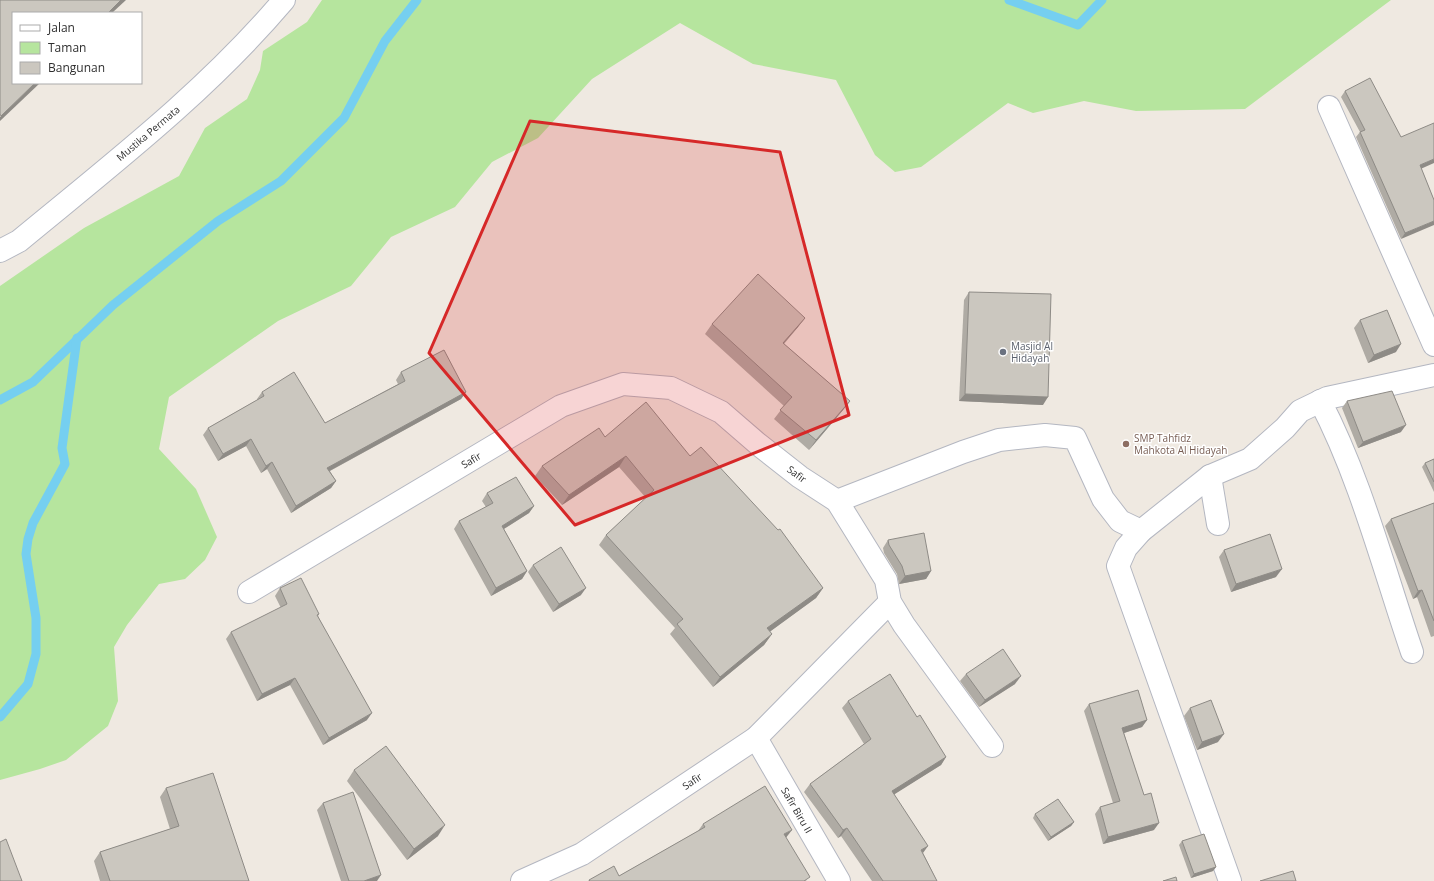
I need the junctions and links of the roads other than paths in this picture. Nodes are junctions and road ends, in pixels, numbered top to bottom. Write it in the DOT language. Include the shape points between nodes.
graph roads {
  1 [pos="284,0"];
  2 [pos="1329,107"];
  3 [pos="0,251"];
  4 [pos="1434,345"];
  5 [pos="1434,375"];
  6 [pos="1320,401"];
  7 [pos="1210,476"];
  8 [pos="837,501"];
  9 [pos="1218,524"];
  10 [pos="1141,531"];
  11 [pos="249,592"];
  12 [pos="890,602"];
  13 [pos="1412,652"];
  14 [pos="756,738"];
  15 [pos="992,746"];
  16 [pos="522,881"];
  17 [pos="839,881"];
  18 [pos="1230,881"];
  1 -- 3 [label="street, Mustika Permata" via="255,33 180,107 19,241"];
  2 -- 4 [label="street"];
  5 -- 6 [label="street"];
  6 -- 7 [label="street" via="1300,411 1250,459"];
  6 -- 13 [label="street" via="1331,422 1363,506"];
  7 -- 9 [label="street"];
  7 -- 10 [label="street"];
  8 -- 10 [label="street" via="1000,440 1060,436 1075,438 1103,499 1120,521"];
  8 -- 11 [label="street, Safir" via="800,477 721,412 671,388 623,384 561,406"];
  8 -- 12 [label="street, Safir" via="886,580"];
  10 -- 18 [label="street" via="1126,548 1118,566"];
  12 -- 14 [label="street, Safir"];
  12 -- 15 [label="street"];
  14 -- 16 [label="street, Safir" via="582,854"];
  14 -- 17 [label="street, Safir Biru II"];
}
